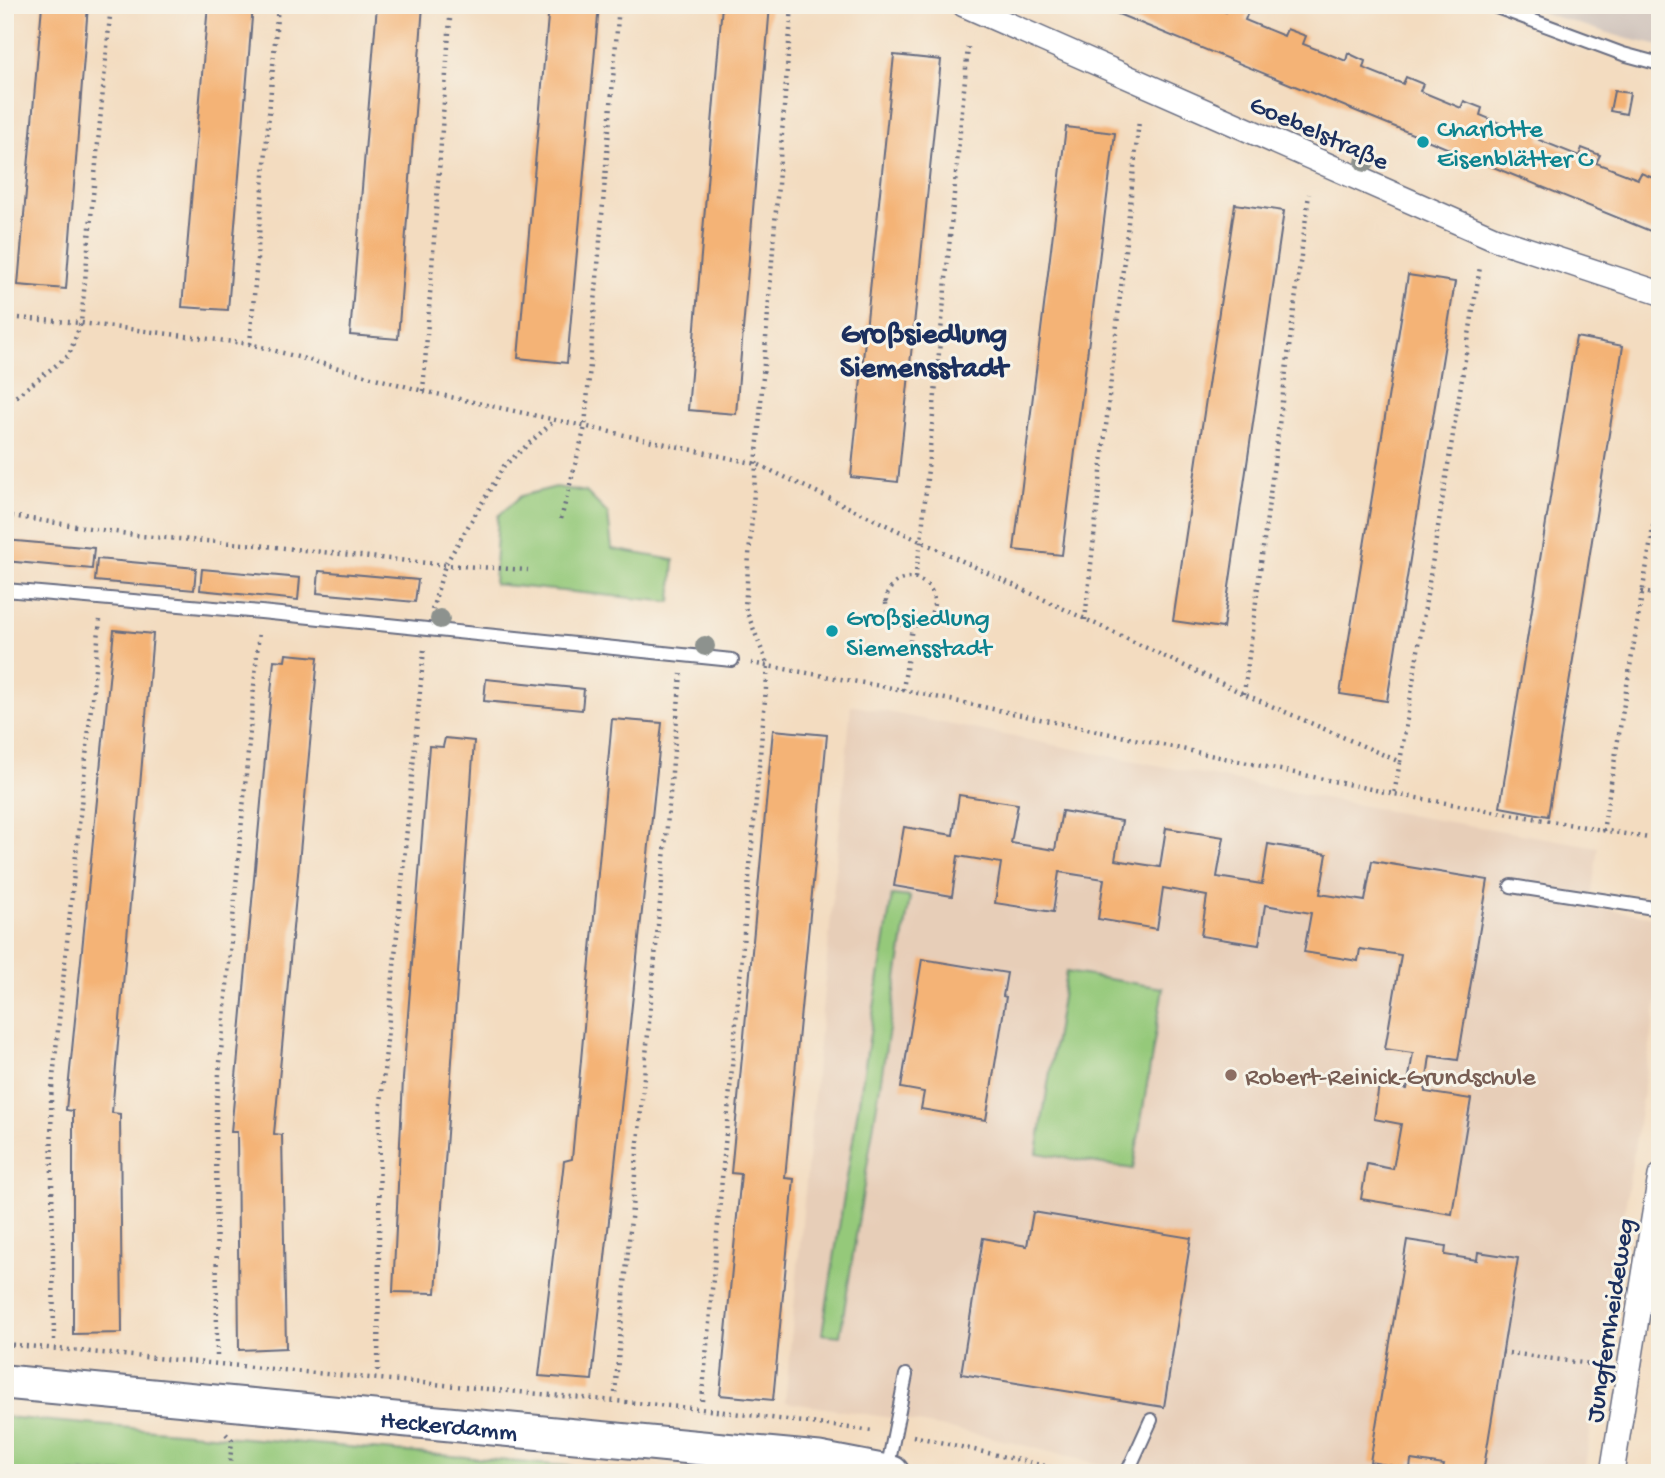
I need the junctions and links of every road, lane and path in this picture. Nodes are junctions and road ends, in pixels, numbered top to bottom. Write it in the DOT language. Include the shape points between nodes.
graph roads {
  1 [pos="111,5"];
  2 [pos="278,5"];
  3 [pos="451,5"];
  4 [pos="620,5"];
  5 [pos="792,5"];
  6 [pos="964,5"];
  7 [pos="1491,5"];
  8 [pos="968,47"];
  9 [pos="1660,64"];
  10 [pos="1139,121"];
  11 [pos="1309,194"];
  12 [pos="1480,267"];
  13 [pos="1660,293"];
  14 [pos="5,317"];
  15 [pos="81,323"];
  16 [pos="250,344"];
  17 [pos="423,391"];
  18 [pos="5,405"];
  19 [pos="555,421"];
  20 [pos="586,427"];
  21 [pos="757,464"];
  22 [pos="1660,485"];
  23 [pos="5,515"];
  24 [pos="561,519"];
  25 [pos="921,542"];
  26 [pos="445,565"];
  27 [pos="528,570"];
  28 [pos="915,578"];
  29 [pos="5,590"];
  30 [pos="1641,592"];
  31 [pos="1660,595"];
  32 [pos="103,598"];
  33 [pos="261,612"];
  34 [pos="1085,620"];
  35 [pos="912,627"];
  36 [pos="426,630"];
  37 [pos="682,656"];
  38 [pos="733,660"];
  39 [pos="768,666"];
  40 [pos="903,690"];
  41 [pos="1244,694"];
  42 [pos="1400,762"];
  43 [pos="1394,794"];
  44 [pos="1603,831"];
  45 [pos="1660,840"];
  46 [pos="1511,886"];
  47 [pos="1660,909"];
  48 [pos="1660,1176"];
  49 [pos="54,1340"];
  50 [pos="5,1344"];
  51 [pos="1503,1352"];
  52 [pos="217,1356"];
  53 [pos="1606,1366"];
  54 [pos="378,1371"];
  55 [pos="906,1375"];
  56 [pos="5,1382"];
  57 [pos="615,1393"];
  58 [pos="702,1401"];
  59 [pos="1152,1420"];
  60 [pos="218,1426"];
  61 [pos="894,1434"];
  62 [pos="890,1472"];
  63 [pos="229,1473"];
  64 [pos="1076,1473"];
  65 [pos="1126,1473"];
  66 [pos="1612,1473"];
  1 -- 15 [label="path"];
  2 -- 16 [label="path"];
  3 -- 17 [label="path"];
  4 -- 20 [label="path"];
  5 -- 21 [label="path"];
  6 -- 13 [label="street, Goebelstraße" via="1496,239"];
  7 -- 9 [label="lane"];
  8 -- 25 [label="path"];
  10 -- 34 [label="path"];
  11 -- 41 [label="path"];
  12 -- 42 [label="path"];
  14 -- 15 [label="path"];
  15 -- 16 [label="path"];
  15 -- 18 [label="path" via="69,355"];
  16 -- 17 [label="path"];
  17 -- 19 [label="path"];
  19 -- 20 [label="path"];
  19 -- 26 [label="path" via="504,466"];
  20 -- 21 [label="path"];
  20 -- 24 [label="path"];
  21 -- 25 [label="path"];
  21 -- 39 [label="path" via="746,607"];
  22 -- 30 [label="path"];
  23 -- 26 [label="path" via="141,536"];
  25 -- 28 [label="path"];
  25 -- 34 [label="path"];
  26 -- 27 [label="path"];
  26 -- 36 [label="path"];
  28 -- 35 [label="path" via="933,592 935,604 932,615"];
  28 -- 35 [label="path" via="901,579 890,588 885,601 888,614 898,624"];
  29 -- 32 [label="lane"];
  30 -- 31 [label="path"];
  30 -- 44 [label="path"];
  32 -- 33 [label="lane"];
  32 -- 49 [label="path" via="51,1098"];
  33 -- 36 [label="lane"];
  33 -- 52 [label="path" via="216,1107"];
  34 -- 41 [label="path"];
  35 -- 40 [label="path"];
  36 -- 37 [label="lane"];
  36 -- 54 [label="path" via="380,1114"];
  37 -- 38 [label="lane"];
  37 -- 57 [label="path"];
  38 -- 39 [label="path"];
  39 -- 40 [label="path"];
  39 -- 58 [label="path"];
  40 -- 43 [label="path"];
  41 -- 42 [label="path"];
  42 -- 43 [label="path"];
  43 -- 44 [label="path"];
  44 -- 45 [label="path"];
  46 -- 47 [label="lane"];
  48 -- 66 [label="street, Jungfernheideweg"];
  50 -- 61 [label="path" via="726,1412"];
  51 -- 53 [label="path"];
  55 -- 61 [label="lane"];
  56 -- 62 [label="street, Heckerdamm" via="819,1459"];
  59 -- 65 [label="lane"];
  60 -- 63 [label="path" via="232,1440"];
  61 -- 62 [label="lane"];
  61 -- 64 [label="path"];
}
